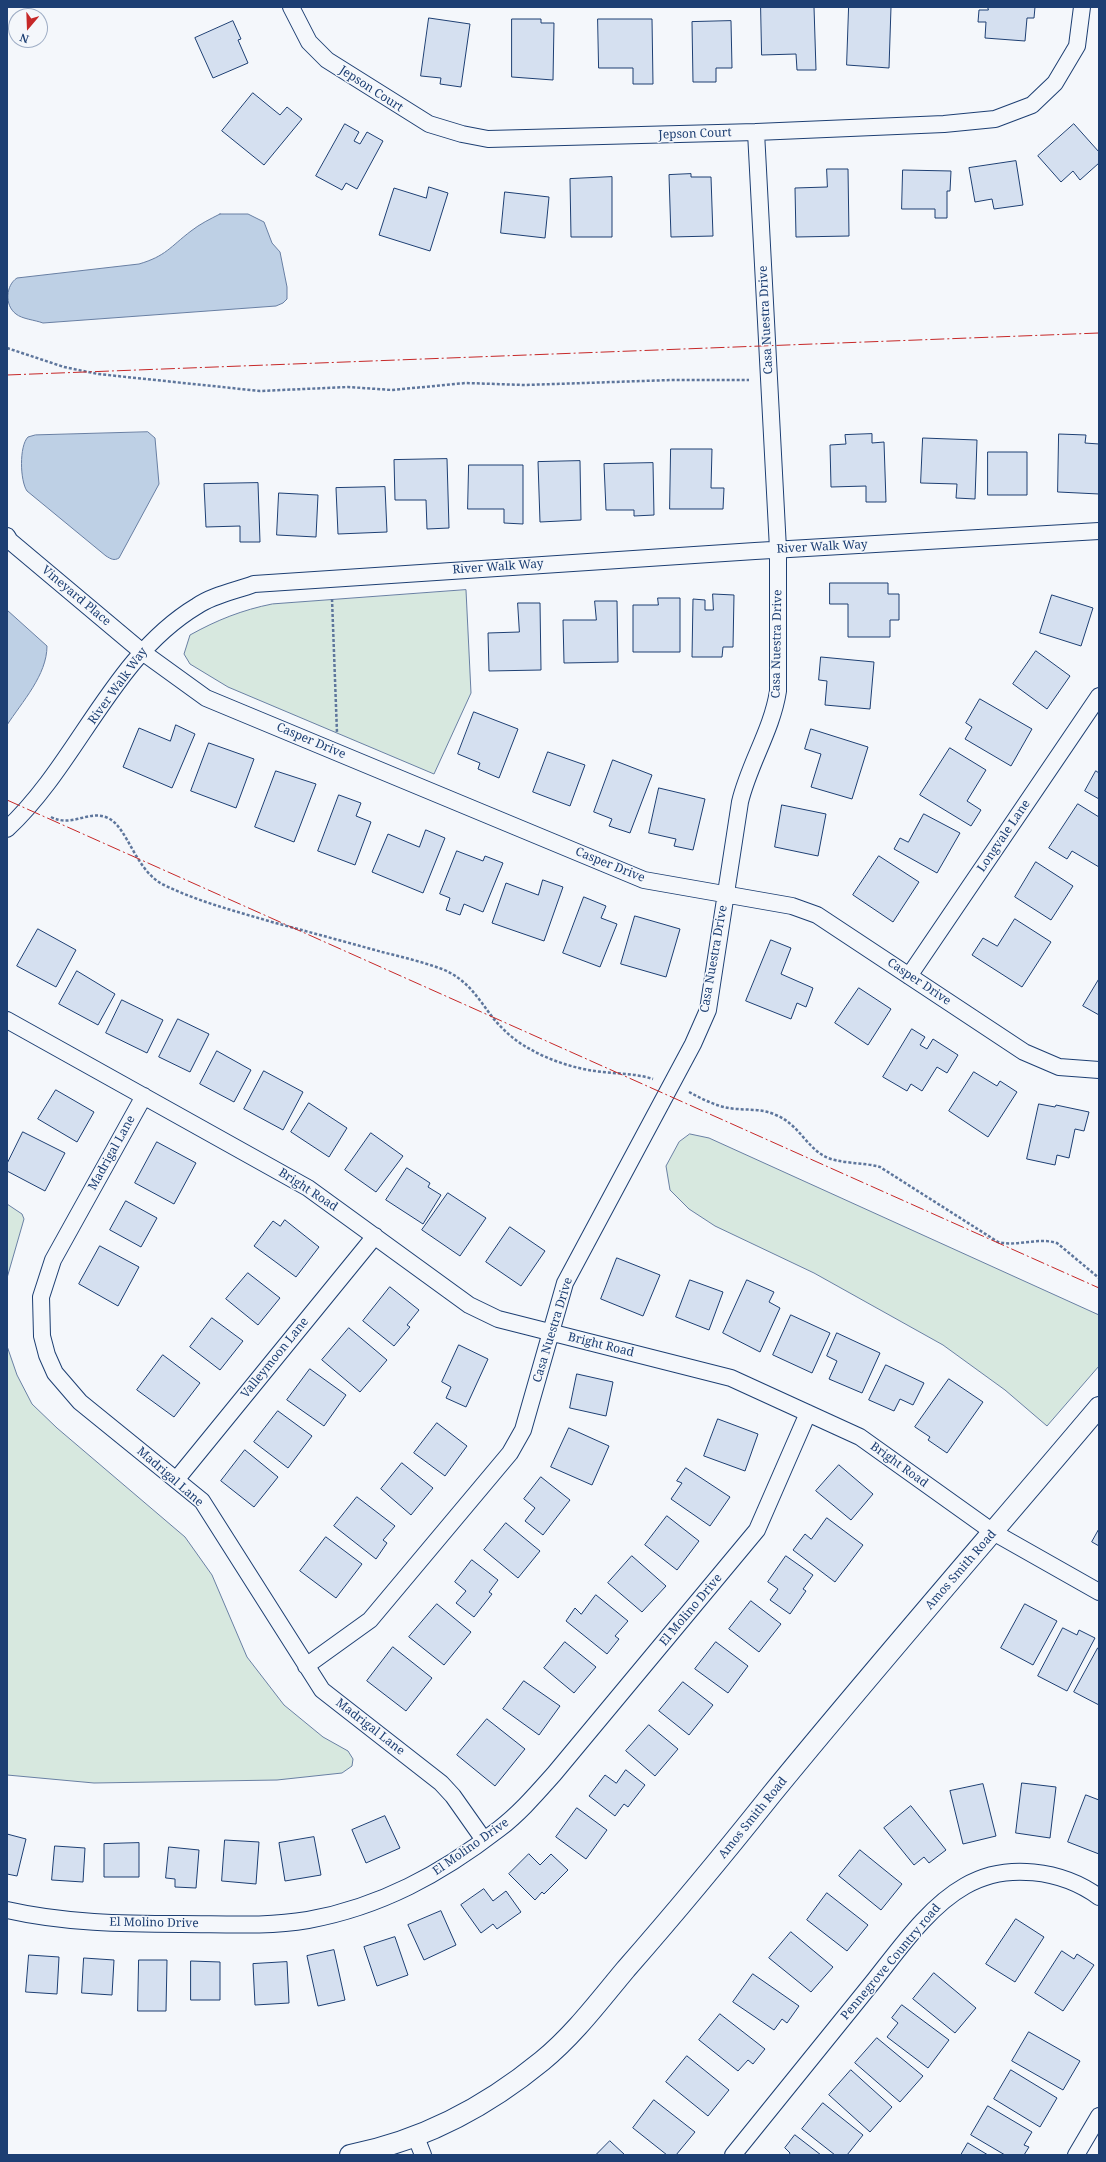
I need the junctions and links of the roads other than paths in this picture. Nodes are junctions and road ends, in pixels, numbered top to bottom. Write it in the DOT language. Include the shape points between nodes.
graph roads {
  1 [pos="291,7"];
  2 [pos="1082,7"];
  3 [pos="756,132"];
  4 [pos="1099,531"];
  5 [pos="8,539"];
  6 [pos="778,549"];
  7 [pos="141,651"];
  8 [pos="1099,696"];
  9 [pos="7,829"];
  10 [pos="725,894"];
  11 [pos="910,976"];
  12 [pos="7,1020"];
  13 [pos="1099,1070"];
  14 [pos="144,1096"];
  15 [pos="375,1236"];
  16 [pos="551,1332"];
  17 [pos="1099,1407"];
  18 [pos="808,1413"];
  19 [pos="176,1480"];
  20 [pos="992,1532"];
  21 [pos="1099,1592"];
  22 [pos="306,1666"];
  23 [pos="484,1840"];
  24 [pos="1099,1897"];
  25 [pos="7,1910"];
  26 [pos="1099,2116"];
  27 [pos="419,2146"];
  28 [pos="350,2155"];
  29 [pos="733,2155"];
  30 [pos="1076,2155"];
  1 -- 3 [label="street, Jepson Court" via="309,42 327,60 429,124 462,134 488,139"];
  2 -- 3 [label="street, Jepson Court" via="1077,46 1055,83 1032,105 995,119 944,124"];
  3 -- 6 [label="street, Casa Nuestra Drive"];
  4 -- 6 [label="street, River Walk Way"];
  5 -- 7 [label="street, Vineyard Place"];
  6 -- 7 [label="street, River Walk Way" via="254,584 198,605 173,622"];
  6 -- 10 [label="street, Casa Nuestra Drive" via="777,696 774,713 745,780"];
  7 -- 9 [label="street, River Walk Way" via="60,766 23,814"];
  7 -- 10 [label="street, Casper Drive" via="206,698 644,880"];
  8 -- 11 [label="street, Longvale Lane"];
  10 -- 11 [label="street, Casper Drive" via="792,906 818,915"];
  10 -- 16 [label="street, Casa Nuestra Drive" via="708,1010 693,1044 564,1283"];
  11 -- 13 [label="street, Casper Drive" via="1024,1052 1059,1067"];
  12 -- 14 [label="street, Bright Road"];
  14 -- 15 [label="street, Bright Road" via="308,1188"];
  14 -- 19 [label="street, Madrigal Lane" via="53,1260 41,1297 42,1336 55,1374 66,1388"];
  15 -- 16 [label="street, Bright Road" via="469,1305 498,1320"];
  15 -- 19 [label="street, Valleymoon Lane"];
  16 -- 18 [label="street, Bright Road" via="731,1378"];
  16 -- 22 [label="street, Casa Nuestra Drive" via="523,1430 510,1453 370,1620"];
  17 -- 20 [label="street, Amos Smith Road"];
  18 -- 20 [label="street, Bright Road" via="860,1437"];
  18 -- 23 [label="street, El Molino Drive" via="757,1530 554,1774 500,1829"];
  19 -- 22 [label="street, Madrigal Lane" via="202,1502"];
  20 -- 21 [label="street, Bright Road"];
  20 -- 27 [label="street, Amos Smith Road" via="581,2022 545,2058 517,2080"];
  22 -- 23 [label="street, Madrigal Lane" via="322,1690 442,1783"];
  23 -- 25 [label="street, El Molino Drive" via="415,1885 340,1913 307,1920 265,1924 96,1922 56,1919"];
  24 -- 29 [label="street, Pennegrove Country road" via="1071,1881 1028,1872 988,1877 966,1885 947,1897 902,1946"];
  26 -- 30 [label="street"];
  27 -- 28 [label="street, Amos Smith Road"];
}
